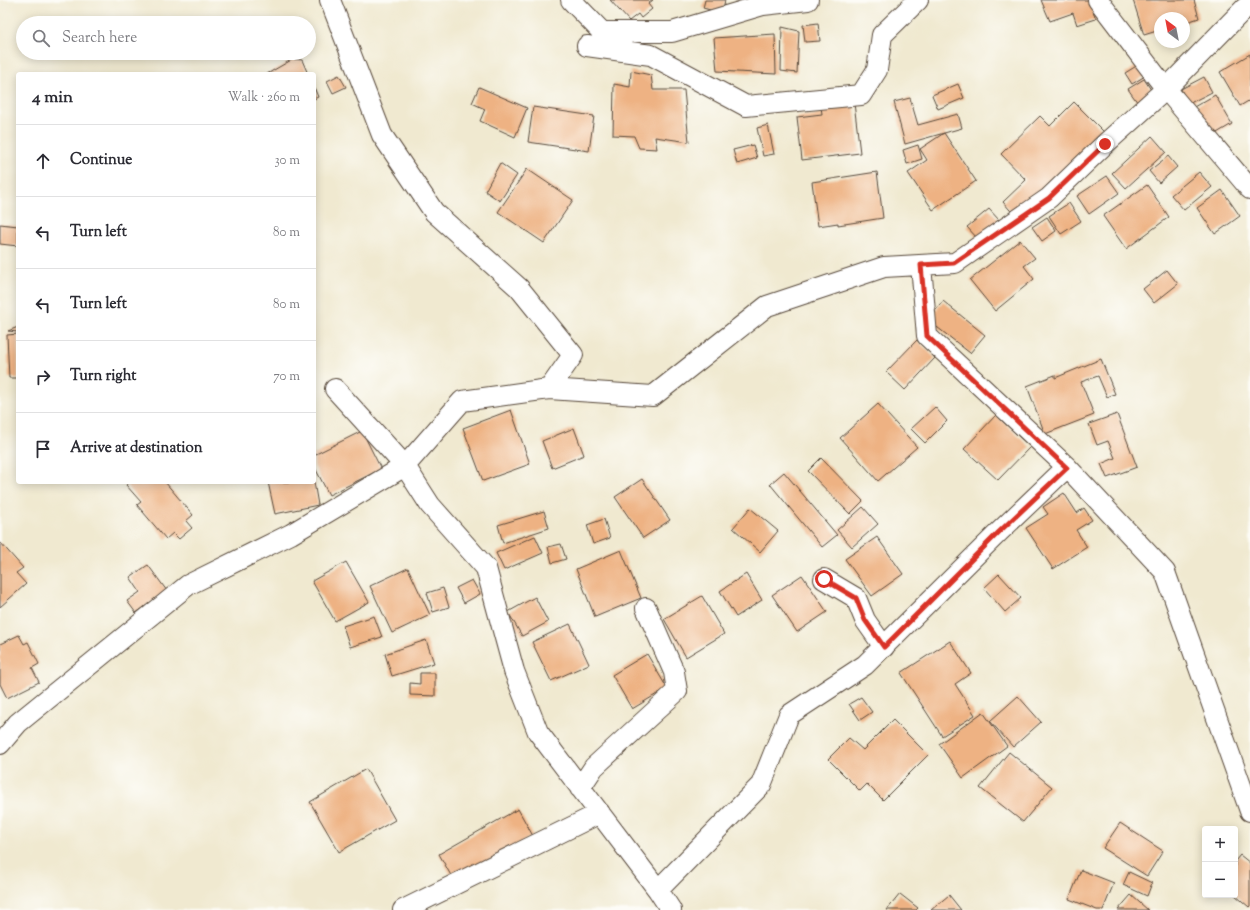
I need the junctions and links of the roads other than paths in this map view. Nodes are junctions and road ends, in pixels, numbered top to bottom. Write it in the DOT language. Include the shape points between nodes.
graph roads {
  1 [pos="330,0"];
  2 [pos="572,0"];
  3 [pos="808,0"];
  4 [pos="918,0"];
  5 [pos="1098,0"];
  6 [pos="1250,5"];
  7 [pos="587,46"];
  8 [pos="1166,89"];
  9 [pos="1250,188"];
  10 [pos="921,265"];
  11 [pos="334,389"];
  12 [pos="549,390"];
  13 [pos="405,466"];
  14 [pos="1067,468"];
  15 [pos="824,579"];
  16 [pos="646,608"];
  17 [pos="884,647"];
  18 [pos="0,744"];
  19 [pos="580,788"];
  20 [pos="1250,811"];
  21 [pos="600,813"];
  22 [pos="658,890"];
  23 [pos="403,910"];
  24 [pos="671,910"];
  1 -- 12 [label="street" via="382,135 434,212 519,288 573,355"];
  2 -- 3 [label="street" via="602,32 672,32 763,5"];
  4 -- 7 [label="street" via="882,34 877,70 861,95 746,106 650,55"];
  5 -- 8 [label="street"];
  6 -- 8 [label="street"];
  8 -- 9 [label="street"];
  8 -- 10 [label="street" via="1049,198 954,263"];
  10 -- 12 [label="street" via="884,267 767,306 653,396"];
  10 -- 14 [label="street" via="927,336"];
  11 -- 13 [label="street"];
  12 -- 13 [label="street" via="462,401"];
  13 -- 18 [label="street" via="291,534 188,585 18,723"];
  13 -- 19 [label="street" via="430,505 486,568 514,671 538,732"];
  14 -- 17 [label="street"];
  14 -- 20 [label="street" via="1165,572"];
  15 -- 17 [label="street" via="856,598 865,620"];
  16 -- 19 [label="street" via="674,672 678,691 594,767"];
  17 -- 22 [label="street" via="865,665 789,715 761,785"];
  19 -- 21 [label="street"];
  21 -- 22 [label="street"];
  21 -- 23 [label="street"];
  22 -- 24 [label="street"];
}
